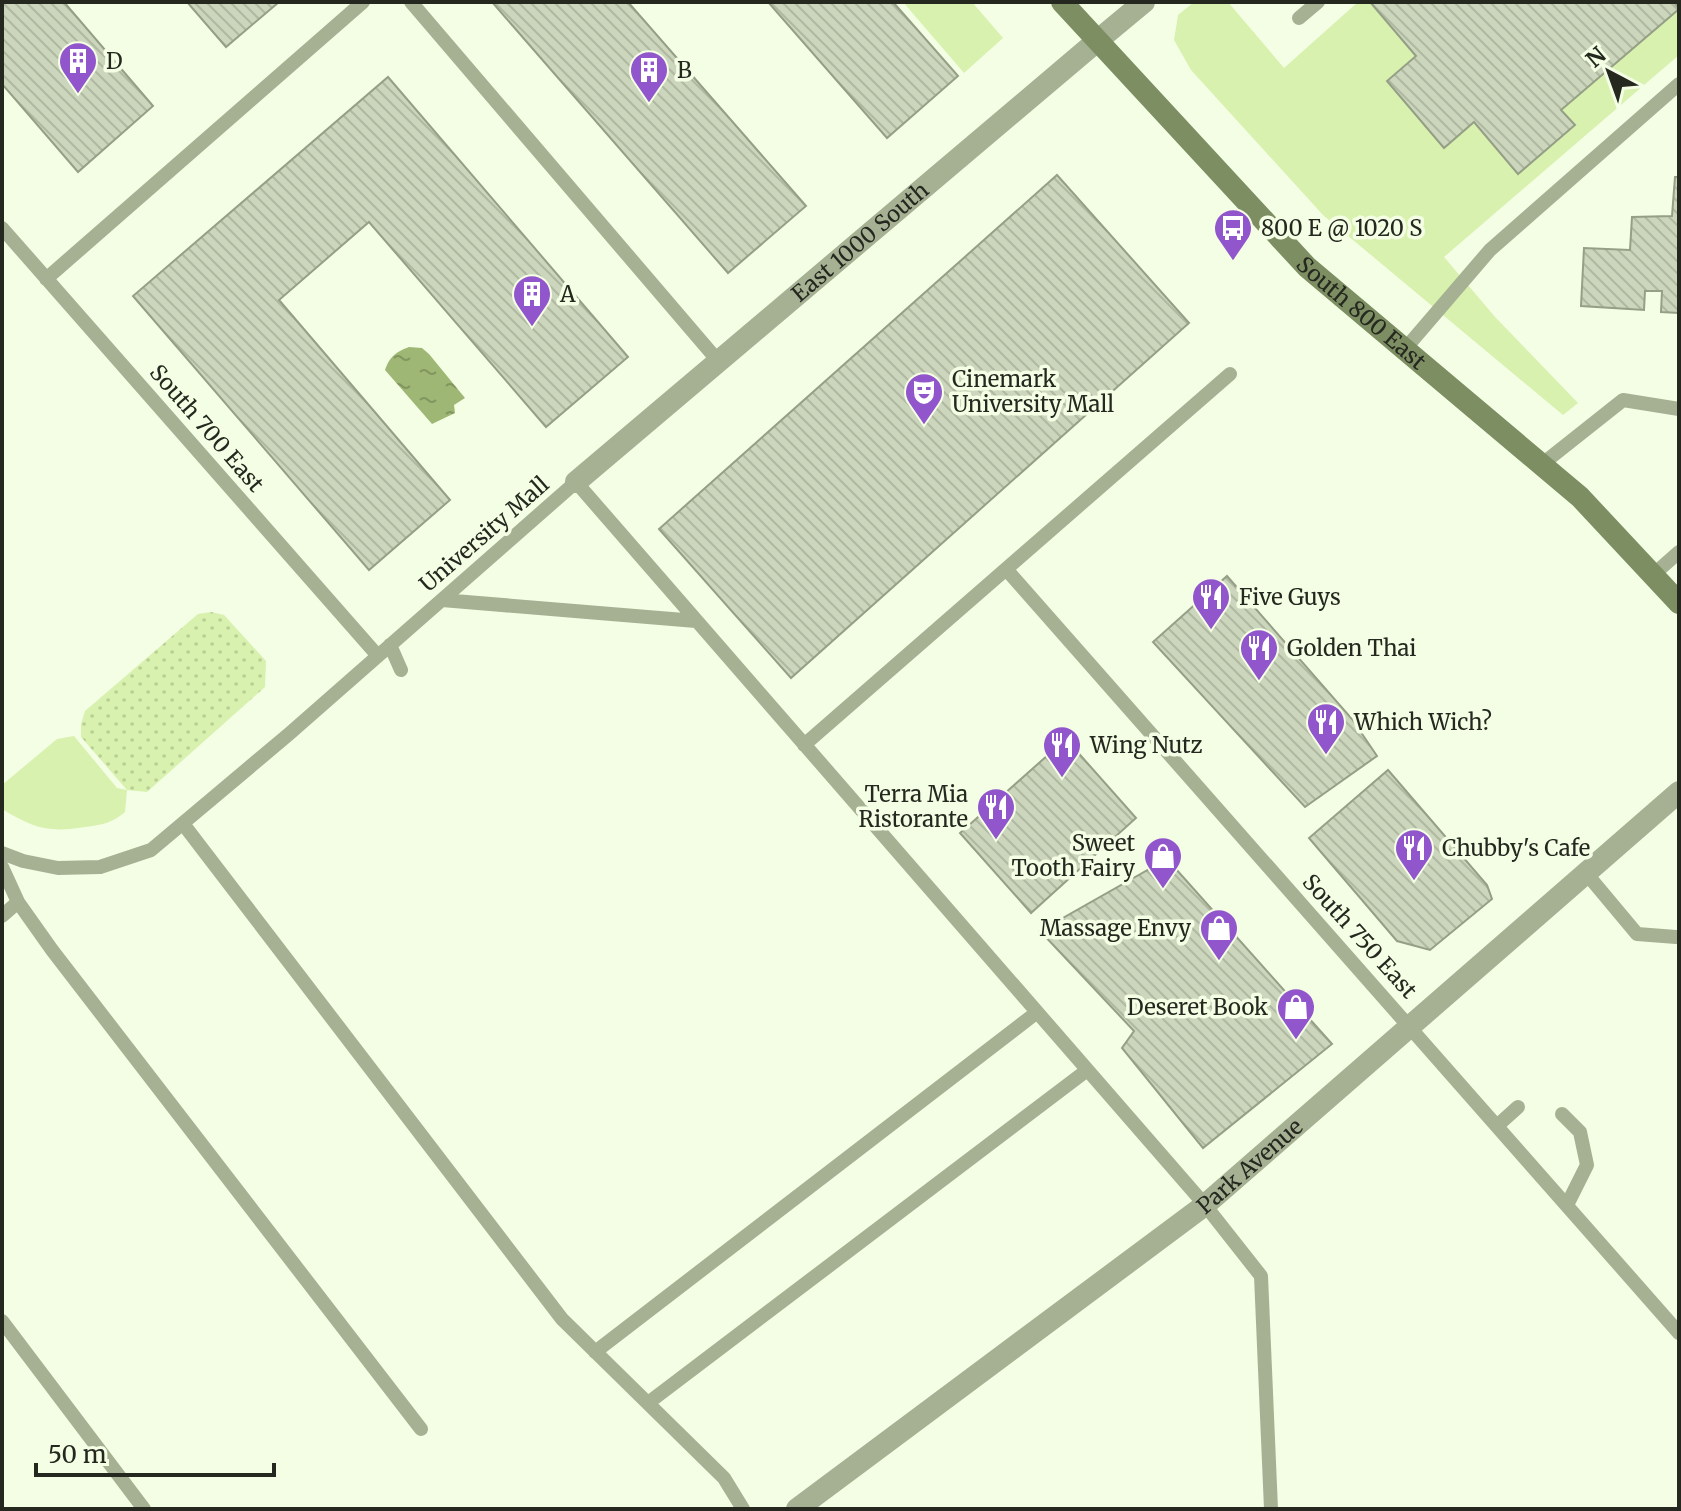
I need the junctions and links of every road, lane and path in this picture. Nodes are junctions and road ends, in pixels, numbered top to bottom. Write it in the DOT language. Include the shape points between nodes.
graph roads {
  1 [pos="363,2"];
  2 [pos="411,2"];
  3 [pos="1062,2"];
  4 [pos="1144,2"];
  5 [pos="1318,2"];
  6 [pos="1299,18"];
  7 [pos="1097,41"];
  8 [pos="1679,84"];
  9 [pos="2,228"];
  10 [pos="46,279"];
  11 [pos="1405,349"];
  12 [pos="719,362"];
  13 [pos="1230,374"];
  14 [pos="1679,409"];
  15 [pos="1541,465"];
  16 [pos="576,482"];
  17 [pos="1679,552"];
  18 [pos="1006,569"];
  19 [pos="1653,575"];
  20 [pos="442,600"];
  21 [pos="1679,603"];
  22 [pos="696,621"];
  23 [pos="390,645"];
  24 [pos="378,656"];
  25 [pos="401,670"];
  26 [pos="804,745"];
  27 [pos="1679,792"];
  28 [pos="184,825"];
  29 [pos="2,853"];
  30 [pos="2,867"];
  31 [pos="1586,873"];
  32 [pos="18,902"];
  33 [pos="2,916"];
  34 [pos="1678,937"];
  35 [pos="1036,1013"];
  36 [pos="1410,1025"];
  37 [pos="1086,1071"];
  38 [pos="1518,1107"];
  39 [pos="1562,1114"];
  40 [pos="1498,1125"];
  41 [pos="1205,1205"];
  42 [pos="1567,1205"];
  43 [pos="2,1321"];
  44 [pos="1679,1333"];
  45 [pos="595,1352"];
  46 [pos="648,1403"];
  47 [pos="421,1429"];
  48 [pos="144,1509"];
  49 [pos="743,1509"];
  50 [pos="797,1509"];
  51 [pos="1271,1509"];
  1 -- 10 [label="lane"];
  2 -- 12 [label="lane"];
  3 -- 7 [label="main road, South 800 East"];
  4 -- 7 [label="street, East 1000 South"];
  5 -- 6 [label="lane"];
  7 -- 11 [label="main road, South 800 East" via="1307,267"];
  7 -- 12 [label="street, East 1000 South"];
  8 -- 11 [label="lane" via="1490,250"];
  9 -- 10 [label="lane, South 700 East"];
  10 -- 24 [label="lane, South 700 East"];
  11 -- 15 [label="main road, South 800 East"];
  12 -- 16 [label="street, East 1000 South"];
  13 -- 18 [label="lane"];
  14 -- 15 [label="lane" via="1623,400"];
  15 -- 19 [label="main road, South 800 East" via="1580,497"];
  16 -- 20 [label="lane, University Mall"];
  16 -- 22 [label="lane, University Mall"];
  17 -- 19 [label="lane"];
  18 -- 26 [label="lane"];
  18 -- 36 [label="lane, South 750 East"];
  19 -- 21 [label="main road, South 800 East"];
  20 -- 22 [label="lane"];
  20 -- 23 [label="lane, University Mall"];
  22 -- 26 [label="lane, University Mall"];
  23 -- 24 [label="lane, University Mall"];
  23 -- 25 [label="lane"];
  24 -- 28 [label="lane, University Mall"];
  26 -- 35 [label="lane, University Mall"];
  27 -- 31 [label="street, Park Avenue"];
  28 -- 29 [label="lane, University Mall" via="151,850 100,867 58,868"];
  28 -- 45 [label="lane" via="562,1319"];
  30 -- 32 [label="lane"];
  31 -- 34 [label="lane" via="1637,934"];
  31 -- 36 [label="street, Park Avenue"];
  32 -- 33 [label="lane"];
  32 -- 47 [label="lane"];
  35 -- 37 [label="lane, University Mall"];
  35 -- 45 [label="lane"];
  36 -- 40 [label="lane, South 750 East"];
  36 -- 41 [label="street, Park Avenue"];
  37 -- 41 [label="lane, University Mall"];
  37 -- 46 [label="lane"];
  38 -- 40 [label="lane"];
  39 -- 42 [label="lane" via="1580,1132 1587,1165"];
  40 -- 42 [label="lane, South 750 East"];
  41 -- 50 [label="street, Park Avenue"];
  41 -- 51 [label="lane, University Mall" via="1261,1276"];
  42 -- 44 [label="lane, South 750 East"];
  43 -- 48 [label="lane"];
  45 -- 46 [label="lane"];
  46 -- 49 [label="lane" via="724,1478"];
}
